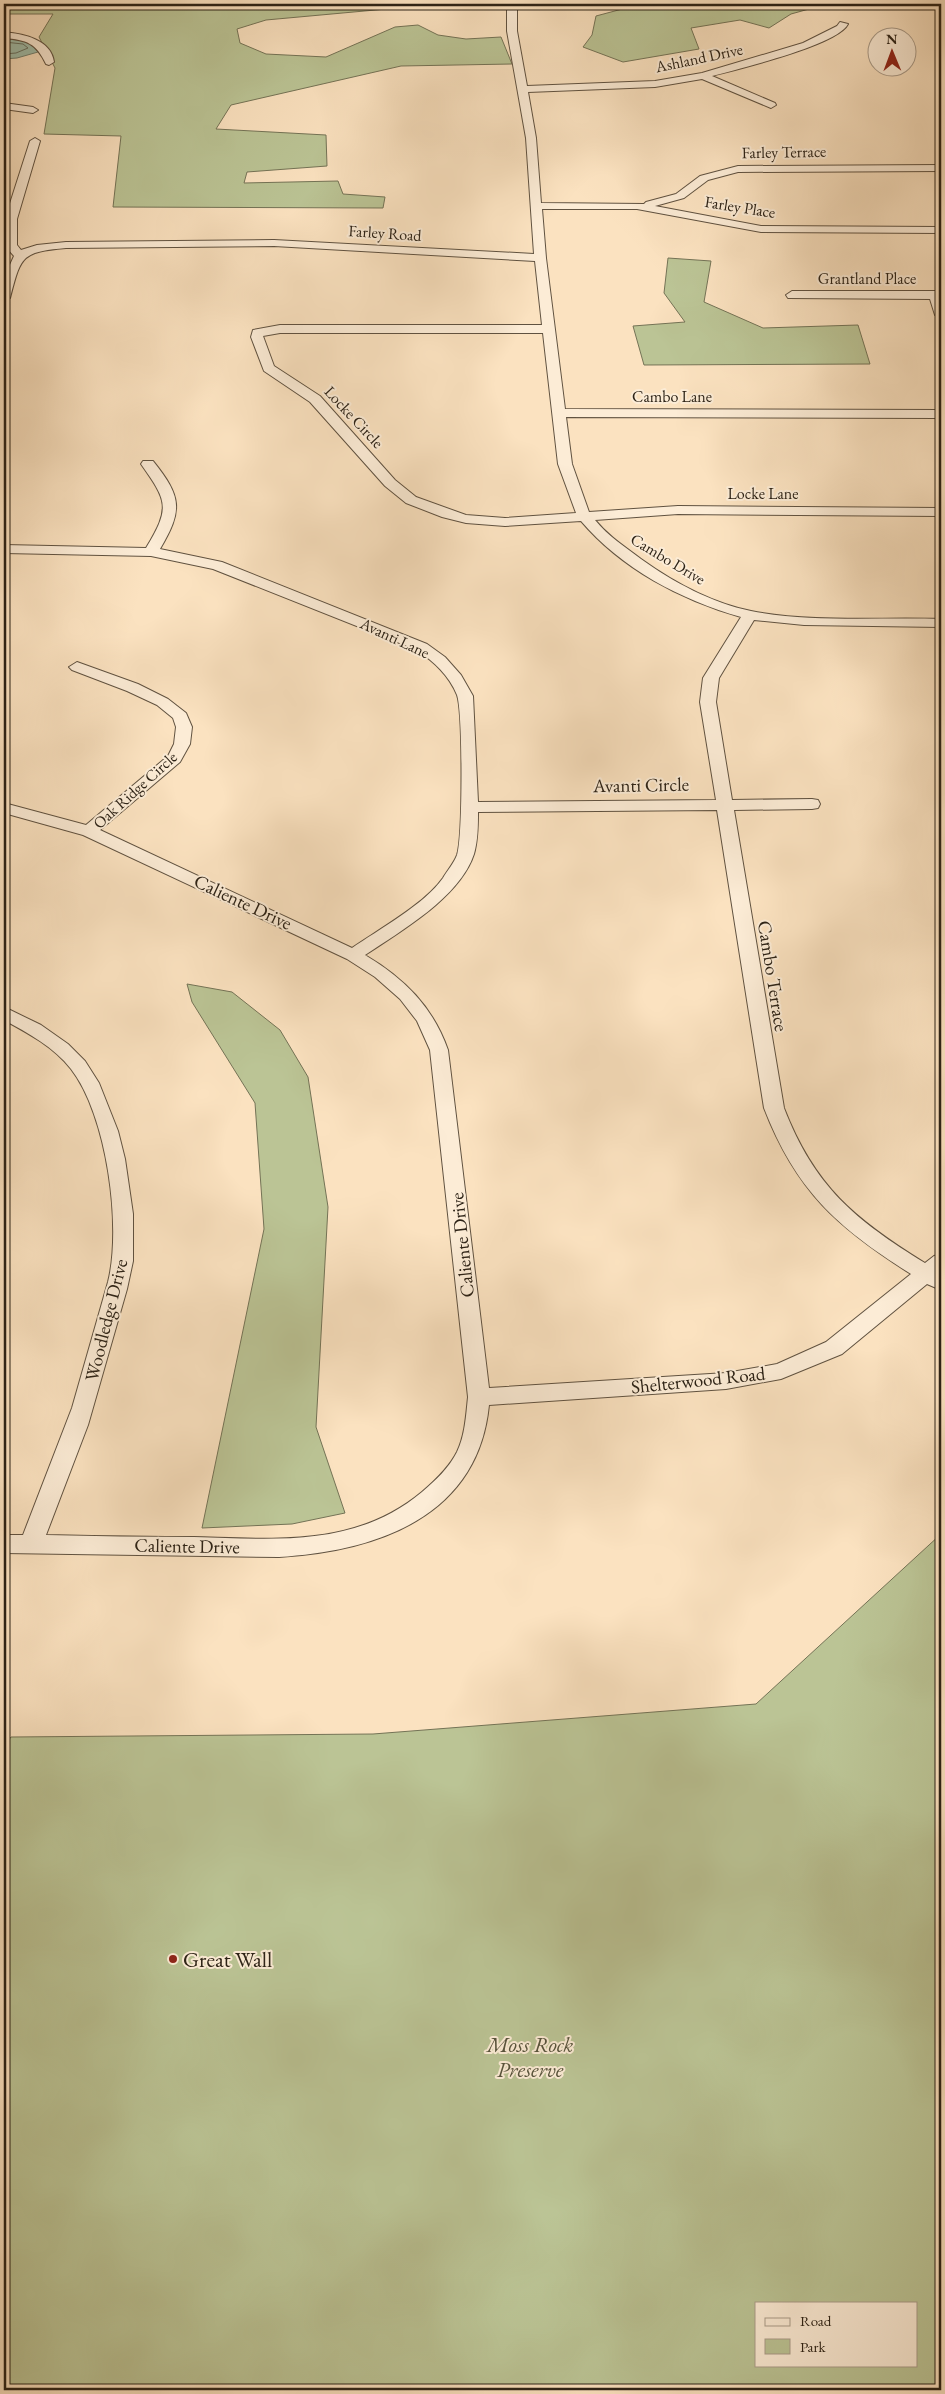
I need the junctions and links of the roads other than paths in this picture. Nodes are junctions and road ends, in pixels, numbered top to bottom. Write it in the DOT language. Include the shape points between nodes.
graph roads {
  1 [pos="512,4"];
  2 [pos="843,24"];
  3 [pos="4,35"];
  4 [pos="49,62"];
  5 [pos="703,76"];
  6 [pos="522,89"];
  7 [pos="771,105"];
  8 [pos="4,106"];
  9 [pos="33,110"];
  10 [pos="35,141"];
  11 [pos="941,168"];
  12 [pos="686,193"];
  13 [pos="536,206"];
  14 [pos="637,206"];
  15 [pos="721,221"];
  16 [pos="941,230"];
  17 [pos="18,255"];
  18 [pos="540,258"];
  19 [pos="792,294"];
  20 [pos="938,295"];
  21 [pos="4,298"];
  22 [pos="941,315"];
  23 [pos="548,329"];
  24 [pos="559,413"];
  25 [pos="941,414"];
  26 [pos="148,464"];
  27 [pos="941,512"];
  28 [pos="584,516"];
  29 [pos="4,549"];
  30 [pos="151,552"];
  31 [pos="750,615"];
  32 [pos="941,623"];
  33 [pos="77,667"];
  34 [pos="812,804"];
  35 [pos="723,805"];
  36 [pos="470,807"];
  37 [pos="4,808"];
  38 [pos="89,831"];
  39 [pos="354,955"];
  40 [pos="4,1013"];
  41 [pos="936,1272"];
  42 [pos="479,1397"];
  43 [pos="4,1544"];
  44 [pos="32,1544"];
  1 -- 6 [label="street" via="512,31"];
  2 -- 5 [label="street, Ashland Drive" via="806,45"];
  3 -- 4 [label="street" via="34,41 48,54"];
  5 -- 6 [label="street, Ashland Drive" via="654,84"];
  5 -- 7 [label="street"];
  6 -- 13 [label="street" via="531,138"];
  8 -- 9 [label="street"];
  10 -- 17 [label="street" via="11,219 12,249"];
  11 -- 12 [label="street, Farley Terrace" via="738,168 704,178"];
  12 -- 14 [label="street, Farley Terrace"];
  12 -- 15 [label="street" via="702,213"];
  13 -- 14 [label="street, Farley Place"];
  13 -- 18 [label="street"];
  14 -- 15 [label="street, Farley Place"];
  15 -- 16 [label="street, Farley Place" via="773,229"];
  17 -- 18 [label="street, Farley Road" via="38,248 66,245 211,242"];
  17 -- 21 [label="street" via="13,262"];
  18 -- 23 [label="street"];
  19 -- 20 [label="street, Grantland Place"];
  20 -- 22 [label="street"];
  23 -- 24 [label="street"];
  23 -- 28 [label="street, Locke Circle" via="280,329 257,333 257,337 268,368 315,399 390,483 411,500 446,514 487,522"];
  24 -- 25 [label="street, Cambo Lane"];
  24 -- 28 [label="street, Cambo Drive" via="565,464"];
  26 -- 30 [label="street" via="166,486 171,504 169,520"];
  27 -- 28 [label="street, Locke Lane" via="678,510"];
  28 -- 31 [label="street, Cambo Drive" via="602,538 672,586 697,598"];
  29 -- 30 [label="street, Avanti Lane"];
  30 -- 36 [label="street, Avanti Lane" via="217,565 399,637 422,647 440,660 456,678 465,696"];
  31 -- 32 [label="street, Cambo Drive" via="804,621"];
  31 -- 35 [label="street, Cambo Terrace" via="716,668 708,688"];
  33 -- 38 [label="street, Oak Ridge Circle" via="166,704 180,716 184,737 174,759"];
  34 -- 35 [label="street, Avanti Circle"];
  35 -- 36 [label="street, Avanti Circle"];
  35 -- 41 [label="street, Cambo Terrace" via="766,1065 782,1132 805,1174 835,1208 853,1224"];
  36 -- 39 [label="street, Avanti Lane" via="469,840 448,883 412,915"];
  37 -- 38 [label="street, Caliente Drive"];
  38 -- 39 [label="street, Caliente Drive"];
  39 -- 42 [label="street, Caliente Drive" via="406,993 434,1034 439,1050"];
  40 -- 44 [label="street, Woodledge Drive" via="64,1050 94,1091 103,1114 125,1219 122,1264 83,1408"];
  41 -- 42 [label="street, Shelterwood Road" via="834,1348 781,1371 726,1381"];
  42 -- 44 [label="street, Caliente Drive" via="472,1444 450,1480 386,1529 318,1546"];
  43 -- 44 [label="street, Caliente Drive"];
}
